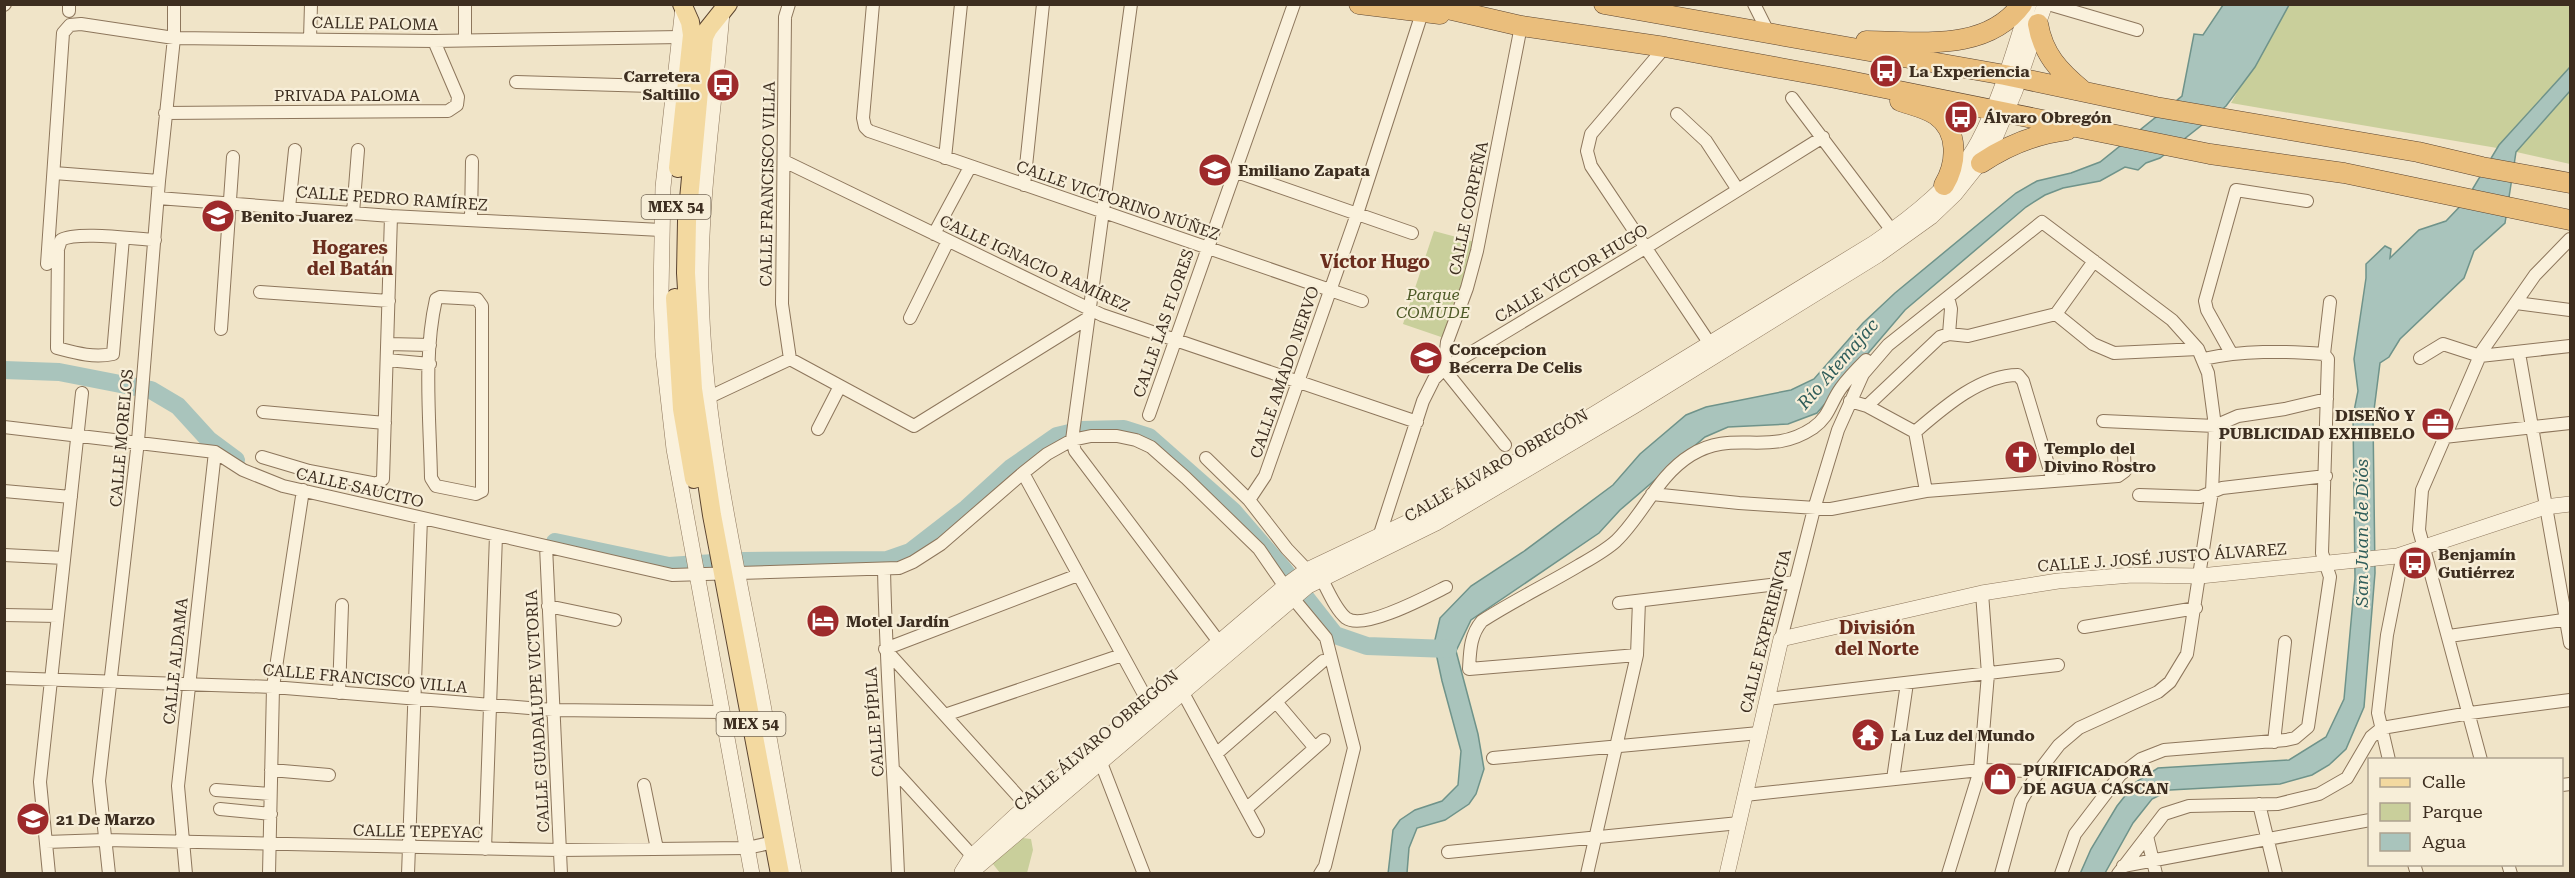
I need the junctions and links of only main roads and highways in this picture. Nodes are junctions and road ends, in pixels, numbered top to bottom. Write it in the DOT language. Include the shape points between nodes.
graph roads {
  1 [pos="1359,4"];
  2 [pos="1604,4"];
  3 [pos="2022,4"];
  4 [pos="683,6"];
  5 [pos="1628,7"];
  6 [pos="725,8"];
  7 [pos="1424,8"];
  8 [pos="2038,24"];
  9 [pos="1828,45"];
  10 [pos="1835,78"];
  11 [pos="2084,92"];
  12 [pos="2087,129"];
  13 [pos="1982,163"];
  14 [pos="2565,182"];
  15 [pos="1944,185"];
  16 [pos="2561,219"];
  17 [pos="689,406"];
  18 [pos="717,574"];
  19 [pos="768,844"];
  20 [pos="768,873"];
  21 [pos="780,873"];
  1 -- 7 [label="highway"];
  2 -- 5 [label="highway"];
  3 -- 9 [label="highway" via="2002,26 1970,38"];
  4 -- 17 [label="main road, MEX 54" via="692,35 675,221 676,340"];
  5 -- 9 [label="highway"];
  6 -- 17 [label="main road, MEX 54" via="704,37 689,186"];
  7 -- 10 [label="highway"];
  8 -- 11 [label="highway" via="2052,61"];
  9 -- 11 [label="highway"];
  10 -- 12 [label="highway"];
  10 -- 15 [label="highway" via="1940,119 1948,129 1953,147 1952,167"];
  11 -- 14 [label="highway"];
  12 -- 13 [label="highway" via="2027,139"];
  12 -- 16 [label="highway" via="2210,154 2344,173"];
  17 -- 18 [label="main road, MEX 54" via="695,526"];
  17 -- 18 [label="main road, MEX 54" via="725,545"];
  18 -- 19 [label="main road, MEX 54"];
  19 -- 20 [label="main road, MEX 54"];
  19 -- 21 [label="main road, MEX 54"];
}
